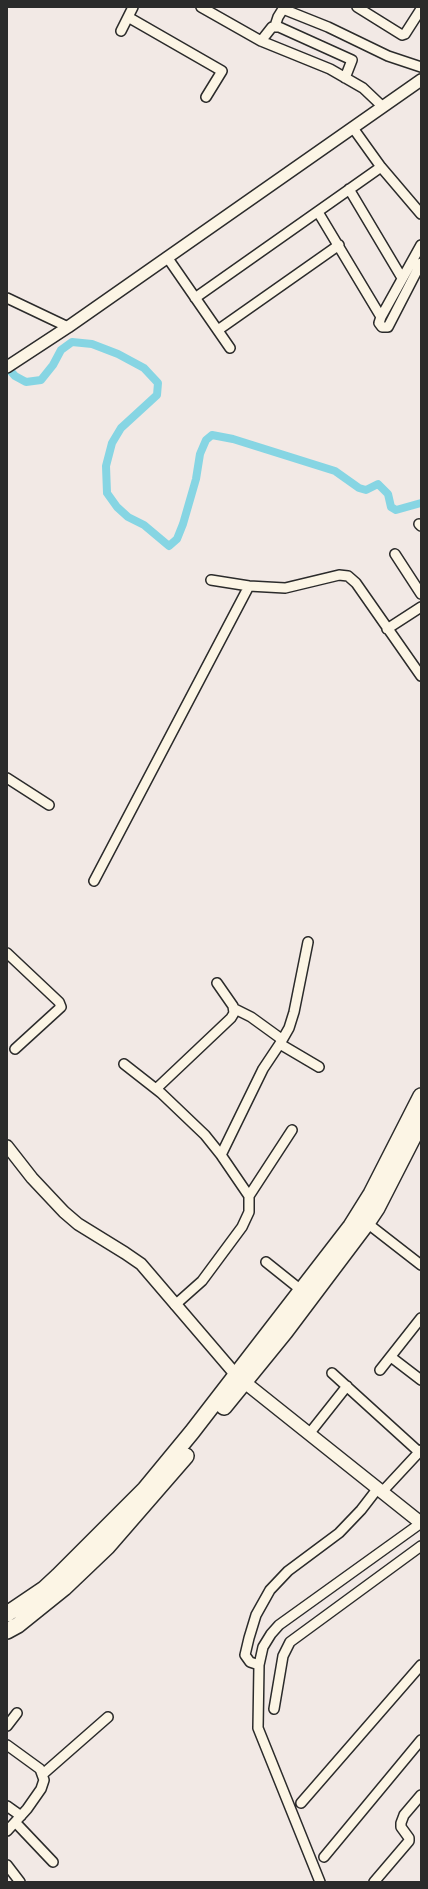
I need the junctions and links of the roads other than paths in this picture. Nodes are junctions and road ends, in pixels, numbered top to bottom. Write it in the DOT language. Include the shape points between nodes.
graph roads {
  1 [pos="133,7"];
  2 [pos="201,7"];
  3 [pos="357,7"];
  4 [pos="421,9"];
  5 [pos="128,17"];
  6 [pos="276,26"];
  7 [pos="121,31"];
  8 [pos="261,41"];
  9 [pos="421,67"];
  10 [pos="345,78"];
  11 [pos="421,80"];
  12 [pos="206,98"];
  13 [pos="383,107"];
  14 [pos="352,128"];
  15 [pos="381,167"];
  16 [pos="349,190"];
  17 [pos="318,212"];
  18 [pos="421,214"];
  19 [pos="339,245"];
  20 [pos="421,245"];
  21 [pos="167,257"];
  22 [pos="421,263"];
  23 [pos="402,278"];
  24 [pos="7,298"];
  25 [pos="195,298"];
  26 [pos="381,317"];
  27 [pos="68,327"];
  28 [pos="218,330"];
  29 [pos="230,348"];
  30 [pos="7,368"];
  31 [pos="395,554"];
  32 [pos="212,580"];
  33 [pos="249,586"];
  34 [pos="421,594"];
  35 [pos="421,607"];
  36 [pos="387,629"];
  37 [pos="421,676"];
  38 [pos="7,778"];
  39 [pos="50,805"];
  40 [pos="94,881"];
  41 [pos="308,942"];
  42 [pos="7,953"];
  43 [pos="217,983"];
  44 [pos="235,1010"];
  45 [pos="280,1043"];
  46 [pos="15,1049"];
  47 [pos="124,1064"];
  48 [pos="319,1068"];
  49 [pos="156,1089"];
  50 [pos="421,1096"];
  51 [pos="421,1122"];
  52 [pos="292,1130"];
  53 [pos="7,1146"];
  54 [pos="221,1155"];
  55 [pos="249,1196"];
  56 [pos="367,1223"];
  57 [pos="266,1262"];
  58 [pos="421,1265"];
  59 [pos="301,1290"];
  60 [pos="175,1305"];
  61 [pos="419,1323"];
  62 [pos="390,1357"];
  63 [pos="380,1370"];
  64 [pos="332,1373"];
  65 [pos="239,1379"];
  66 [pos="421,1380"];
  67 [pos="347,1386"];
  68 [pos="309,1434"];
  69 [pos="420,1451"];
  70 [pos="380,1490"];
  71 [pos="421,1523"];
  72 [pos="421,1546"];
  73 [pos="48,1594"];
  74 [pos="7,1614"];
  75 [pos="7,1631"];
  76 [pos="421,1664"];
  77 [pos="259,1665"];
  78 [pos="274,1710"];
  79 [pos="17,1713"];
  80 [pos="108,1717"];
  81 [pos="7,1726"];
  82 [pos="421,1740"];
  83 [pos="7,1745"];
  84 [pos="43,1774"];
  85 [pos="421,1795"];
  86 [pos="301,1803"];
  87 [pos="7,1806"];
  88 [pos="19,1819"];
  89 [pos="7,1832"];
  90 [pos="324,1857"];
  91 [pos="53,1862"];
  92 [pos="7,1865"];
  93 [pos="20,1882"];
  94 [pos="320,1882"];
  95 [pos="374,1882"];
  1 -- 5 [label="street"];
  2 -- 8 [label="street"];
  3 -- 4 [label="street" via="402,35"];
  5 -- 7 [label="street"];
  5 -- 12 [label="street" via="222,71"];
  6 -- 8 [label="street" via="270,29"];
  6 -- 9 [label="street" via="278,17 284,9 388,56"];
  6 -- 10 [label="street" via="352,60"];
  8 -- 10 [label="street" via="330,69"];
  10 -- 13 [label="street" via="363,88"];
  11 -- 13 [label="street"];
  13 -- 14 [label="street"];
  14 -- 15 [label="street"];
  14 -- 21 [label="street"];
  15 -- 16 [label="street"];
  15 -- 18 [label="street"];
  16 -- 17 [label="street"];
  16 -- 23 [label="street"];
  17 -- 19 [label="street"];
  17 -- 25 [label="street"];
  19 -- 26 [label="street"];
  19 -- 28 [label="street"];
  20 -- 23 [label="street"];
  21 -- 25 [label="street"];
  21 -- 27 [label="street"];
  22 -- 26 [label="street" via="386,328 379,325"];
  23 -- 26 [label="street"];
  24 -- 27 [label="street"];
  25 -- 28 [label="street"];
  27 -- 30 [label="street"];
  28 -- 29 [label="street"];
  31 -- 34 [label="street"];
  32 -- 33 [label="street"];
  33 -- 36 [label="street" via="285,588 344,575 356,583"];
  33 -- 40 [label="street"];
  35 -- 36 [label="street"];
  36 -- 37 [label="street"];
  38 -- 39 [label="street"];
  41 -- 45 [label="street" via="294,1012 289,1028"];
  42 -- 46 [label="street" via="59,1002 61,1007"];
  43 -- 44 [label="street"];
  44 -- 45 [label="street" via="251,1017 280,1038"];
  44 -- 49 [label="street" via="231,1018"];
  45 -- 48 [label="street"];
  45 -- 54 [label="street" via="263,1069"];
  47 -- 49 [label="street"];
  49 -- 54 [label="street" via="205,1135"];
  50 -- 59 [label="highway" via="371,1194 351,1226"];
  51 -- 56 [label="highway"];
  52 -- 55 [label="street"];
  53 -- 60 [label="street" via="64,1212 78,1224 141,1264"];
  54 -- 55 [label="street"];
  55 -- 60 [label="street" via="249,1212 238,1232 202,1281"];
  56 -- 58 [label="street"];
  56 -- 65 [label="highway" via="285,1332"];
  57 -- 59 [label="street"];
  59 -- 65 [label="highway"];
  60 -- 65 [label="street"];
  61 -- 62 [label="street"];
  62 -- 63 [label="street"];
  62 -- 66 [label="street"];
  64 -- 67 [label="street"];
  65 -- 68 [label="main road"];
  65 -- 73 [label="highway" via="158,1491 107,1547"];
  67 -- 68 [label="street"];
  67 -- 69 [label="street"];
  68 -- 70 [label="main road"];
  69 -- 70 [label="street"];
  70 -- 71 [label="main road"];
  70 -- 77 [label="street" via="339,1533 288,1571 270,1590 256,1615 246,1655 250,1662"];
  71 -- 77 [label="street" via="280,1625 263,1647"];
  72 -- 78 [label="street" via="290,1642 284,1656"];
  73 -- 74 [label="highway"];
  73 -- 75 [label="highway"];
  76 -- 86 [label="street"];
  77 -- 94 [label="street" via="258,1728"];
  79 -- 81 [label="street"];
  80 -- 84 [label="street"];
  82 -- 90 [label="street"];
  83 -- 84 [label="street" via="34,1764"];
  84 -- 88 [label="street" via="41,1789"];
  85 -- 95 [label="street" via="404,1815 401,1823 409,1841"];
  87 -- 88 [label="street"];
  88 -- 89 [label="street"];
  88 -- 91 [label="street"];
  92 -- 93 [label="street"];
}
